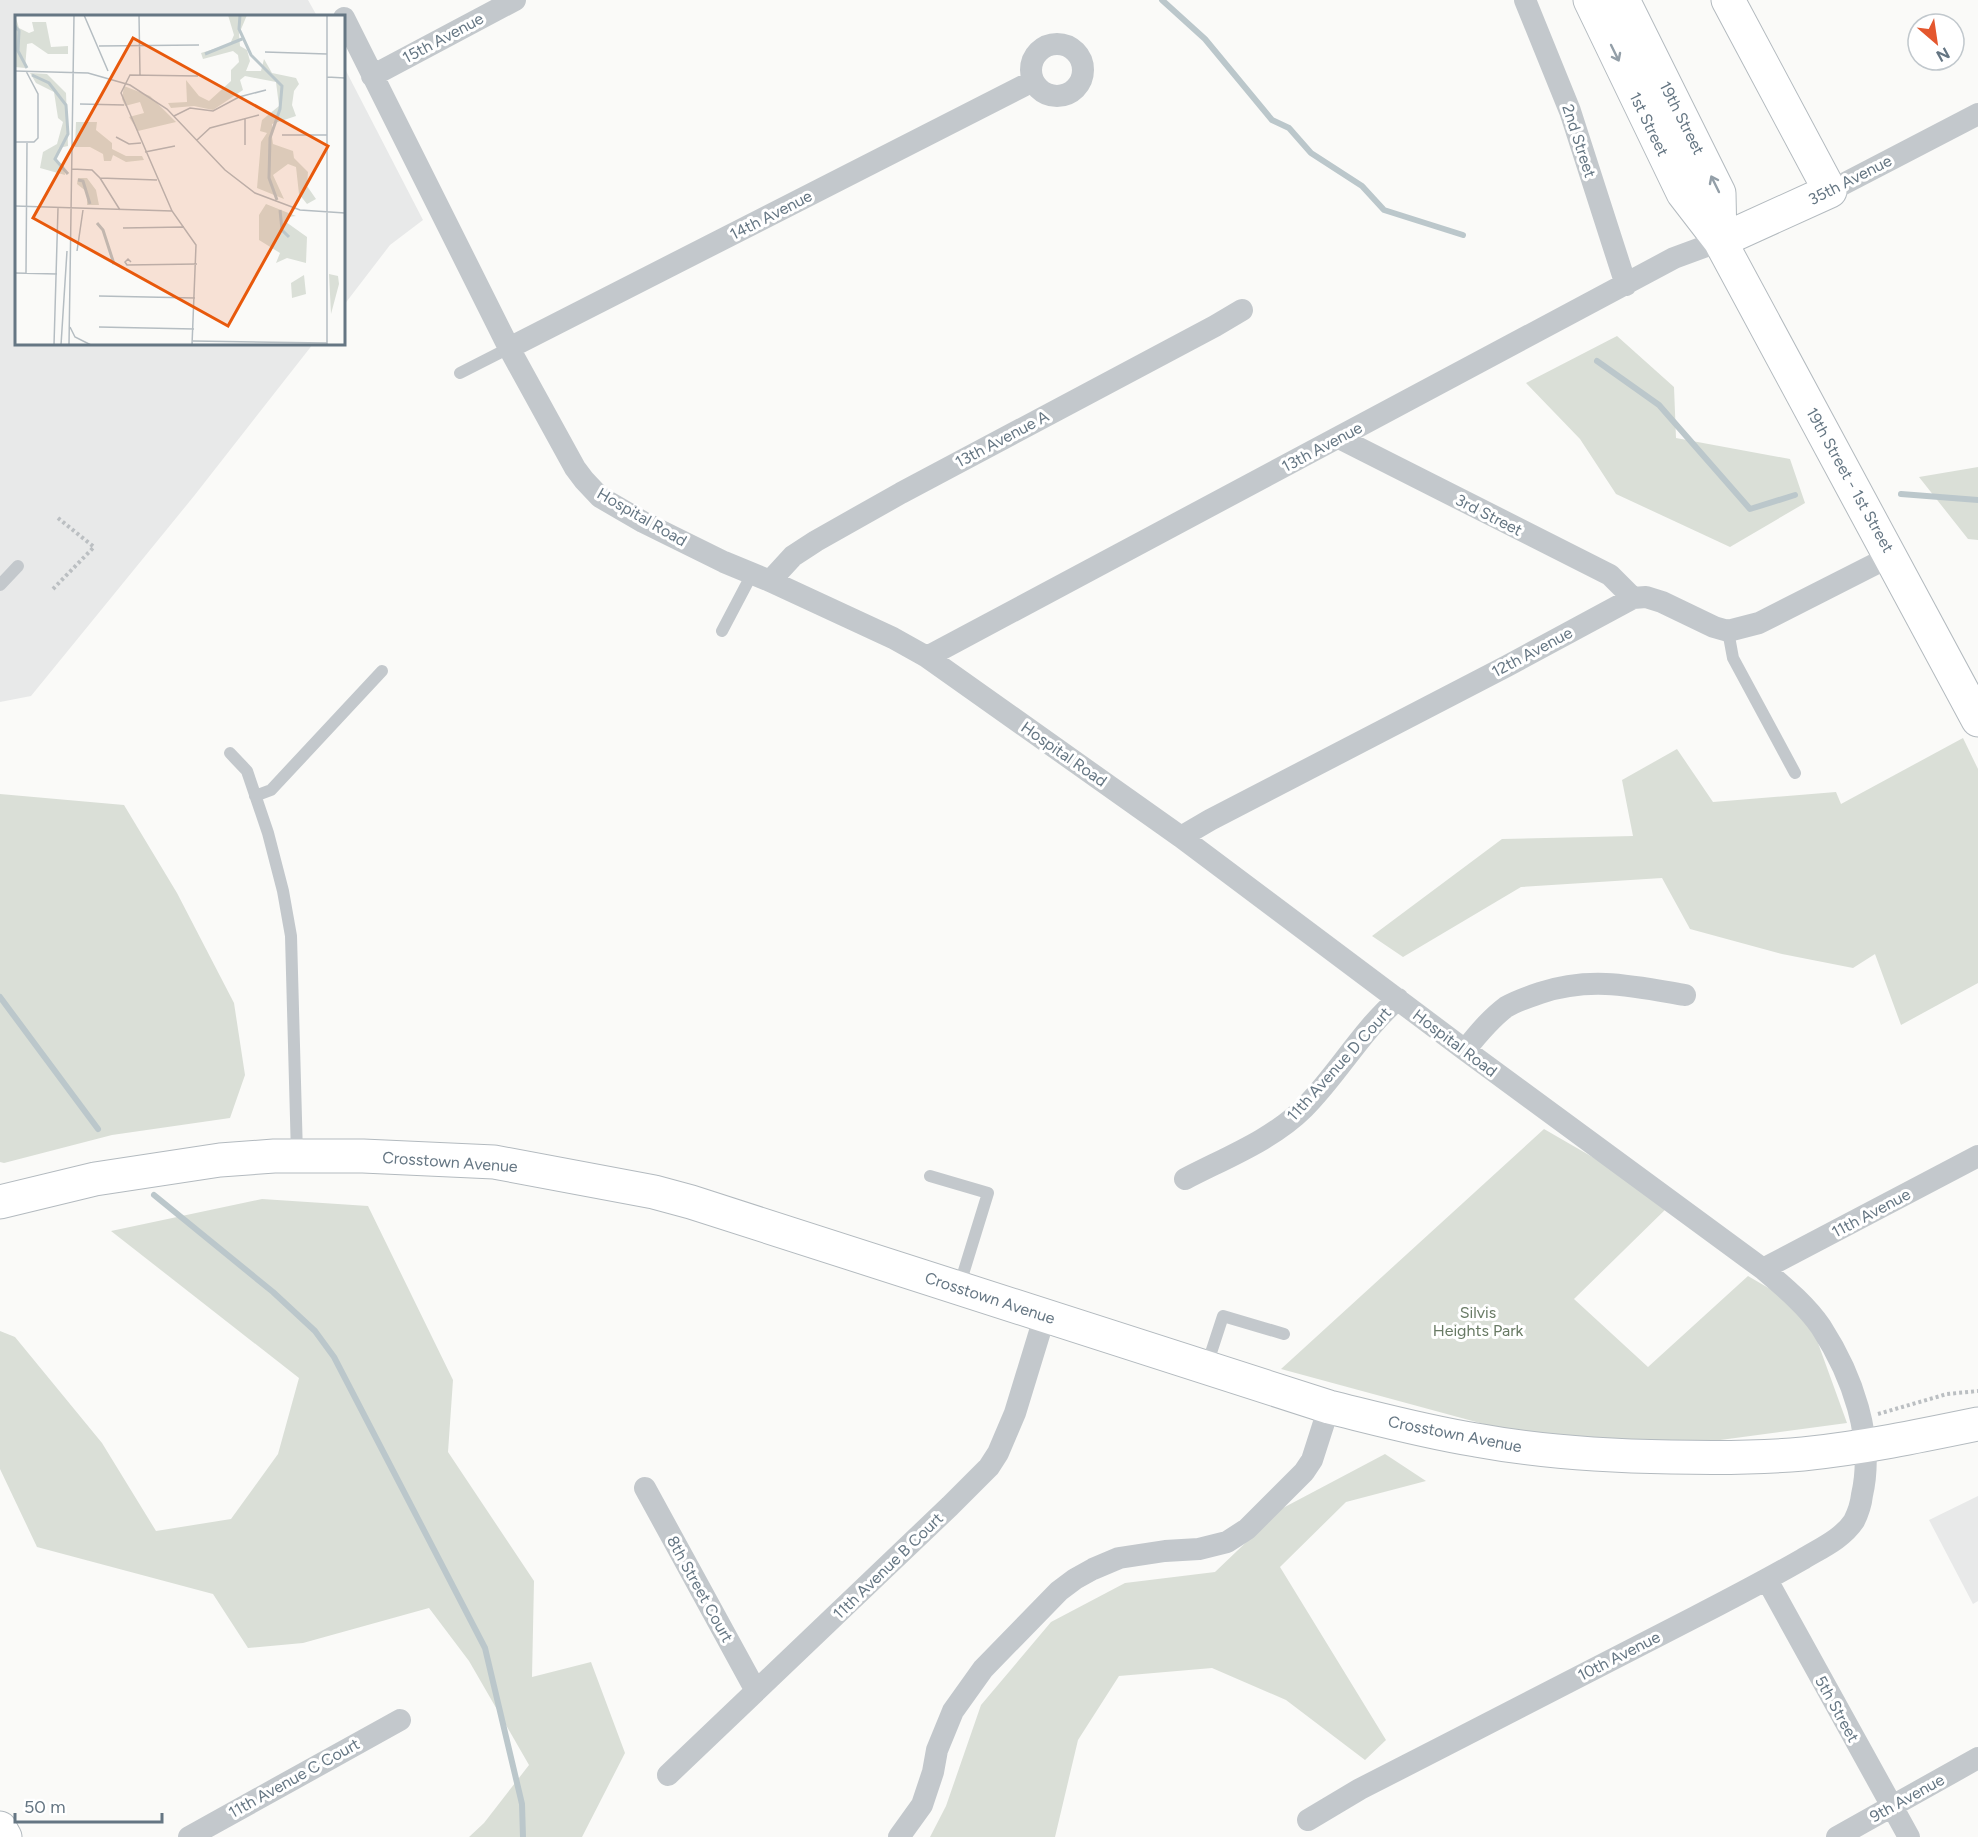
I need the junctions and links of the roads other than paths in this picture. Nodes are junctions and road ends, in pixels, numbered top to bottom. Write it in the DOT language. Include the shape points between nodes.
graph roads {
  1 [pos="335,0"];
  2 [pos="515,0"];
  3 [pos="1525,0"];
  4 [pos="1590,0"];
  5 [pos="1623,0"];
  6 [pos="1728,0"];
  7 [pos="342,15"];
  8 [pos="345,21"];
  9 [pos="372,76"];
  10 [pos="1033,81"];
  11 [pos="1978,114"];
  12 [pos="1830,191"];
  13 [pos="1720,241"];
  14 [pos="1626,285"];
  15 [pos="1242,310"];
  16 [pos="509,348"];
  17 [pos="460,373"];
  18 [pos="1339,438"];
  19 [pos="1891,556"];
  20 [pos="18,566"];
  21 [pos="761,577"];
  22 [pos="0,585"];
  23 [pos="1634,598"];
  24 [pos="1728,631"];
  25 [pos="722,632"];
  26 [pos="927,657"];
  27 [pos="382,671"];
  28 [pos="1978,720"];
  29 [pos="230,753"];
  30 [pos="1795,773"];
  31 [pos="255,796"];
  32 [pos="1181,837"];
  33 [pos="1685,995"];
  34 [pos="1398,999"];
  35 [pos="1464,1050"];
  36 [pos="297,1156"];
  37 [pos="1978,1156"];
  38 [pos="930,1176"];
  39 [pos="1185,1179"];
  40 [pos="2,1200"];
  41 [pos="1763,1269"];
  42 [pos="959,1288"];
  43 [pos="1045,1316"];
  44 [pos="1284,1334"];
  45 [pos="1206,1368"];
  46 [pos="1329,1407"];
  47 [pos="1978,1424"];
  48 [pos="1865,1445"];
  49 [pos="645,1488"];
  50 [pos="1767,1580"];
  51 [pos="756,1691"];
  52 [pos="400,1720"];
  53 [pos="1978,1758"];
  54 [pos="668,1775"];
  55 [pos="1891,1807"];
  56 [pos="1308,1820"];
  57 [pos="0,1828"];
  58 [pos="5,1837"];
  59 [pos="189,1837"];
  60 [pos="899,1837"];
  61 [pos="1837,1837"];
  62 [pos="1909,1837"];
  1 -- 7 [label="street, Hospital Road"];
  2 -- 9 [label="street, 15th Avenue"];
  3 -- 14 [label="street, 2nd Street" via="1570,111"];
  4 -- 13 [label="street, 1st Street, one-way" via="1683,193"];
  13 -- 5 [label="street, 19th Street, one-way" via="1719,193"];
  6 -- 12 [label="street"];
  8 -- 9 [label="street, Hospital Road"];
  9 -- 16 [label="street, Hospital Road"];
  10 -- 16 [label="street, 14th Avenue"];
  11 -- 12 [label="street, 35th Avenue"];
  12 -- 13 [label="street, 35th Avenue"];
  13 -- 14 [label="street, 13th Avenue" via="1674,258"];
  13 -- 19 [label="street, 19th Street - 1st Street"];
  14 -- 18 [label="street, 13th Avenue"];
  15 -- 21 [label="street, 13th Avenue A" via="901,493"];
  16 -- 17 [label="lane"];
  16 -- 21 [label="street, Hospital Road" via="575,468 600,497 673,537"];
  18 -- 23 [label="street, 3rd Street" via="1610,575"];
  18 -- 26 [label="street, 13th Avenue"];
  19 -- 24 [label="street" via="1759,623"];
  19 -- 28 [label="street, 19th Street - 1st Street"];
  20 -- 22 [label="lane"];
  21 -- 25 [label="lane"];
  21 -- 26 [label="street, Hospital Road"];
  23 -- 24 [label="street" via="1662,602"];
  23 -- 32 [label="street, 12th Avenue"];
  24 -- 30 [label="lane" via="1733,658"];
  26 -- 32 [label="street, Hospital Road"];
  27 -- 31 [label="lane" via="271,790"];
  29 -- 31 [label="lane" via="247,771"];
  31 -- 36 [label="lane" via="280,879 291,936"];
  32 -- 34 [label="street, Hospital Road"];
  33 -- 35 [label="street" via="1602,983 1552,989 1507,1007"];
  34 -- 35 [label="street, Hospital Road"];
  34 -- 39 [label="street, 11th Avenue D Court" via="1380,1014 1290,1121"];
  35 -- 41 [label="street, Hospital Road"];
  36 -- 40 [label="street, Crosstown Avenue" via="166,1167"];
  36 -- 42 [label="street, Crosstown Avenue" via="494,1162 643,1190"];
  37 -- 41 [label="street, 11th Avenue"];
  38 -- 42 [label="lane" via="988,1193"];
  41 -- 48 [label="street, Hospital Road" via="1797,1298 1820,1326 1850,1384"];
  42 -- 43 [label="street, Crosstown Avenue"];
  43 -- 45 [label="street, Crosstown Avenue"];
  43 -- 51 [label="street, 11th Avenue B Court" via="1015,1413 989,1467"];
  44 -- 45 [label="lane" via="1223,1316"];
  45 -- 46 [label="street, Crosstown Avenue"];
  46 -- 48 [label="street, Crosstown Avenue" via="1475,1440 1601,1456 1730,1458 1804,1454"];
  46 -- 60 [label="street" via="1304,1472 1237,1537 1206,1548 1119,1558 1075,1579 1039,1611 982,1670 953,1711 922,1805"];
  47 -- 48 [label="street, Crosstown Avenue"];
  48 -- 50 [label="street, 10th Avenue" via="1867,1477 1855,1519 1833,1541"];
  49 -- 51 [label="street, 8th Street Court"];
  50 -- 55 [label="street, 5th Street"];
  50 -- 56 [label="street, 10th Avenue" via="1360,1789"];
  51 -- 54 [label="street, 11th Avenue B Court"];
  52 -- 59 [label="street, 11th Avenue C Court"];
  53 -- 55 [label="street, 9th Avenue"];
  55 -- 61 [label="street, 9th Avenue"];
  55 -- 62 [label="street, 5th Street"];
  57 -- 58 [label="street"];
}
